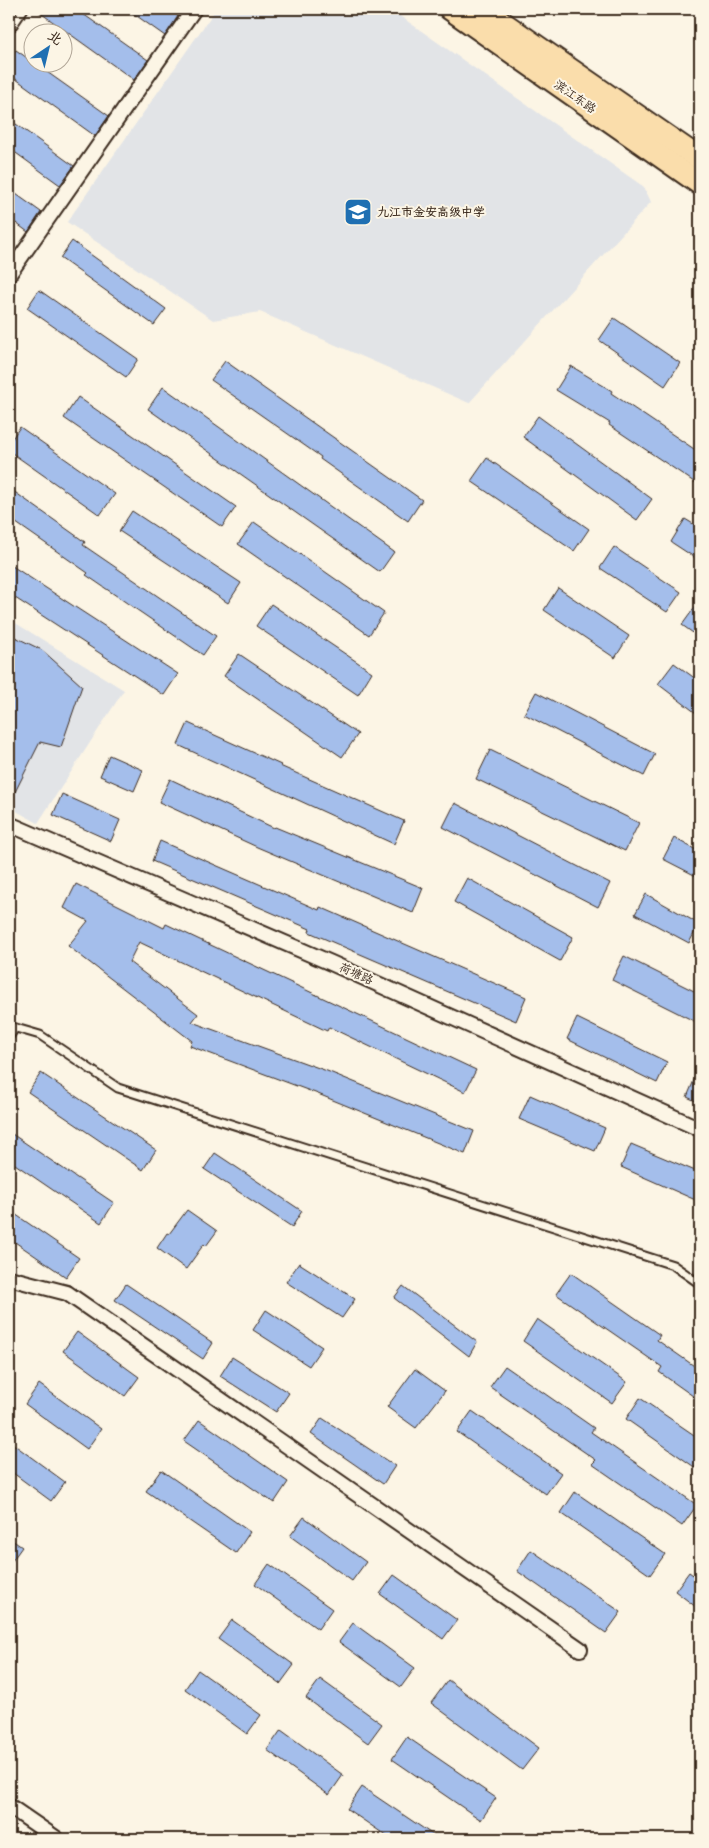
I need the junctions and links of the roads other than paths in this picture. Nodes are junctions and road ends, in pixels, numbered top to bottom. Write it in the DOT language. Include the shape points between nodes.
graph roads {
  1 [pos="24,9"];
  2 [pos="194,9"];
  3 [pos="450,9"];
  4 [pos="483,9"];
  5 [pos="9,31"];
  6 [pos="700,159"];
  7 [pos="700,184"];
  8 [pos="9,274"];
  9 [pos="9,824"];
  10 [pos="12,1027"];
  11 [pos="9,1037"];
  12 [pos="700,1129"];
  13 [pos="9,1278"];
  14 [pos="700,1284"];
  15 [pos="580,1649"];
  16 [pos="9,1806"];
  17 [pos="56,1839"];
  1 -- 5 [label="lane"];
  2 -- 8 [label="street"];
  3 -- 7 [label="main road, 滨江东路"];
  4 -- 6 [label="main road, 滨江东路"];
  9 -- 12 [label="street, 荷塘路" via="331,963"];
  10 -- 11 [label="lane"];
  10 -- 14 [label="lane" via="40,1035 118,1088 673,1265"];
  13 -- 15 [label="street" via="67,1293"];
  16 -- 17 [label="street"];
}
